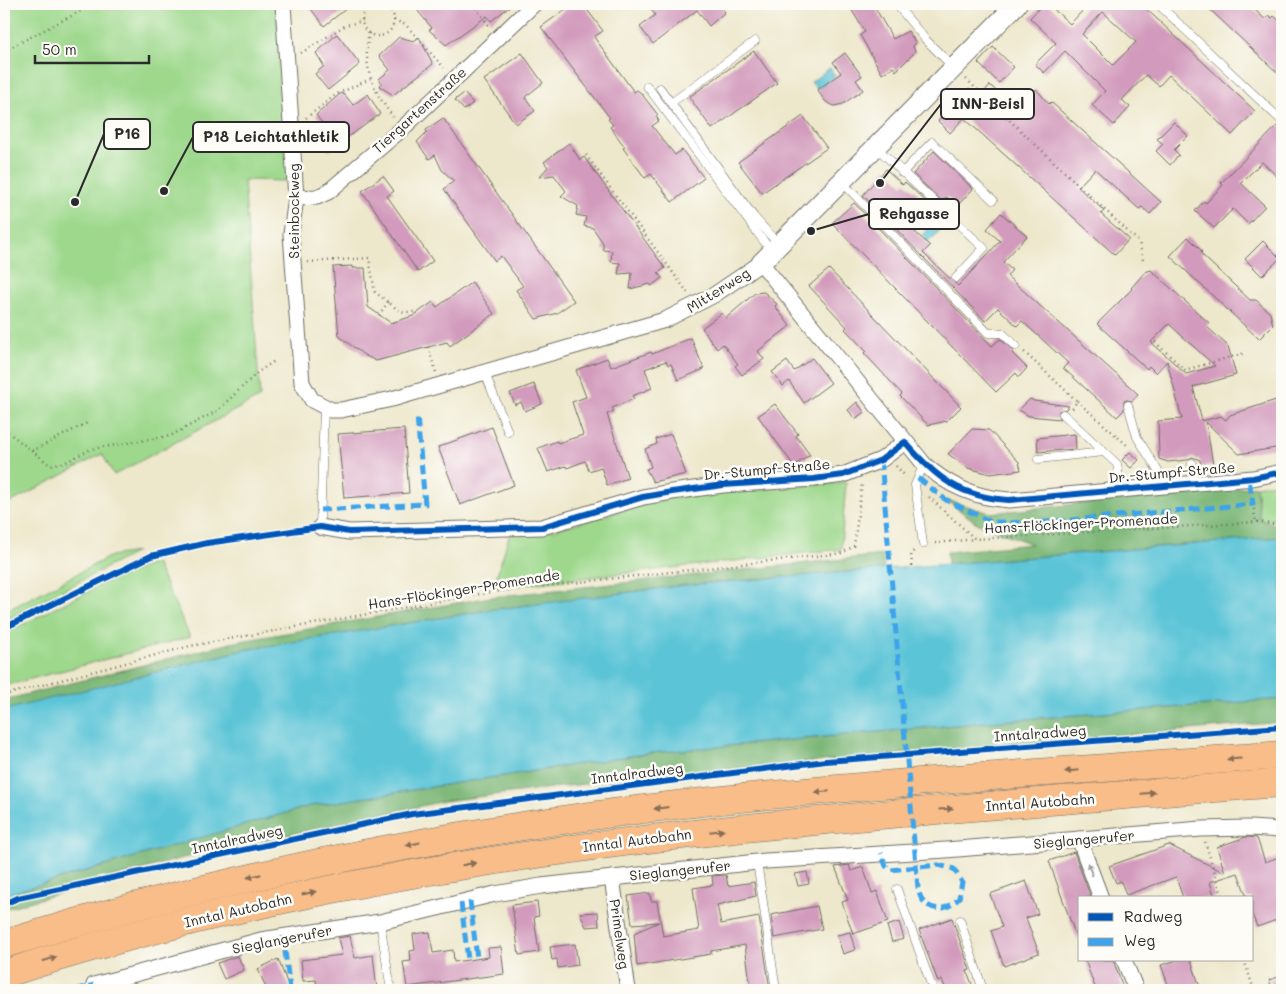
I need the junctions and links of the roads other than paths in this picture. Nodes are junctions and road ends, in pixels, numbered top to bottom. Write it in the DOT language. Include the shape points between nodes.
graph roads {
  1 [pos="283,4"];
  2 [pos="534,4"];
  3 [pos="896,4"];
  4 [pos="1016,4"];
  5 [pos="1158,4"];
  6 [pos="756,41"];
  7 [pos="954,68"];
  8 [pos="647,86"];
  9 [pos="660,88"];
  10 [pos="671,103"];
  11 [pos="1282,121"];
  12 [pos="876,147"];
  13 [pos="902,172"];
  14 [pos="842,182"];
  15 [pos="296,198"];
  16 [pos="993,200"];
  17 [pos="770,253"];
  18 [pos="956,278"];
  19 [pos="1016,346"];
  20 [pos="485,373"];
  21 [pos="1128,405"];
  22 [pos="324,408"];
  23 [pos="1065,416"];
  24 [pos="508,432"];
  25 [pos="905,442"];
  26 [pos="1104,452"];
  27 [pos="1038,459"];
  28 [pos="1192,463"];
  29 [pos="924,464"];
  30 [pos="1282,472"];
  31 [pos="1194,483"];
  32 [pos="1159,486"];
  33 [pos="1121,489"];
  34 [pos="320,526"];
  35 [pos="923,544"];
  36 [pos="1282,756"];
  37 [pos="1282,782"];
  38 [pos="1282,830"];
  39 [pos="1079,839"];
  40 [pos="757,862"];
  41 [pos="612,878"];
  42 [pos="897,889"];
  43 [pos="1100,896"];
  44 [pos="960,920"];
  45 [pos="380,922"];
  46 [pos="4,944"];
  47 [pos="1125,962"];
  48 [pos="4,974"];
  49 [pos="93,990"];
  50 [pos="391,990"];
  51 [pos="628,990"];
  52 [pos="776,990"];
  53 [pos="933,990"];
  54 [pos="984,990"];
  55 [pos="1136,990"];
  1 -- 15 [label="street, Steinbockweg"];
  2 -- 15 [label="street, Tiergartenstraße" via="403,128 328,192 317,197"];
  3 -- 7 [label="lane"];
  4 -- 7 [label="street, Mitterweg"];
  5 -- 11 [label="lane"];
  6 -- 10 [label="lane"];
  7 -- 12 [label="street, Mitterweg"];
  8 -- 17 [label="lane"];
  9 -- 10 [label="lane"];
  10 -- 17 [label="lane" via="754,217"];
  12 -- 13 [label="lane"];
  12 -- 14 [label="street, Mitterweg"];
  13 -- 16 [label="lane" via="932,142"];
  13 -- 18 [label="lane" via="984,248"];
  14 -- 17 [label="street, Mitterweg"];
  14 -- 19 [label="lane" via="988,332 1002,332"];
  15 -- 22 [label="street, Steinbockweg" via="291,234 302,383 312,400"];
  17 -- 20 [label="street, Mitterweg" via="696,305 644,327"];
  17 -- 25 [label="street"];
  20 -- 22 [label="street, Mitterweg" via="341,410"];
  20 -- 24 [label="lane"];
  21 -- 32 [label="lane" via="1137,437 1158,471"];
  22 -- 34 [label="lane"];
  23 -- 26 [label="lane"];
  25 -- 29 [label="street, Dr.-Stumpf-Straße"];
  25 -- 34 [label="street, Dr.-Stumpf-Straße" via="881,460 843,475 708,487 643,497 542,527 349,532"];
  26 -- 27 [label="lane"];
  26 -- 33 [label="lane" via="1117,464"];
  28 -- 31 [label="lane"];
  29 -- 33 [label="street, Dr.-Stumpf-Straße" via="952,486 986,498 1009,500"];
  29 -- 35 [label="lane" via="915,485"];
  30 -- 31 [label="street, Dr.-Stumpf-Straße"];
  31 -- 32 [label="street, Dr.-Stumpf-Straße"];
  32 -- 33 [label="street, Dr.-Stumpf-Straße"];
  36 -- 46 [label="highway, Inntal Autobahn, one-way" via="886,786 688,804 572,819 296,866 178,893"];
  48 -- 37 [label="highway, Inntal Autobahn, one-way" via="89,946 312,892 570,848 898,813"];
  38 -- 39 [label="street, Sieglangerufer" via="1200,829"];
  39 -- 40 [label="street, Sieglangerufer"];
  43 -- 39 [label="street, one-way"];
  40 -- 41 [label="street, Sieglangerufer"];
  40 -- 52 [label="lane"];
  41 -- 45 [label="street, Sieglangerufer" via="520,889"];
  41 -- 51 [label="street, Primelweg"];
  42 -- 53 [label="lane"];
  44 -- 54 [label="lane"];
  45 -- 49 [label="street, Sieglangerufer" via="261,940 94,985"];
  45 -- 50 [label="lane"];
  47 -- 55 [label="street"];
}
